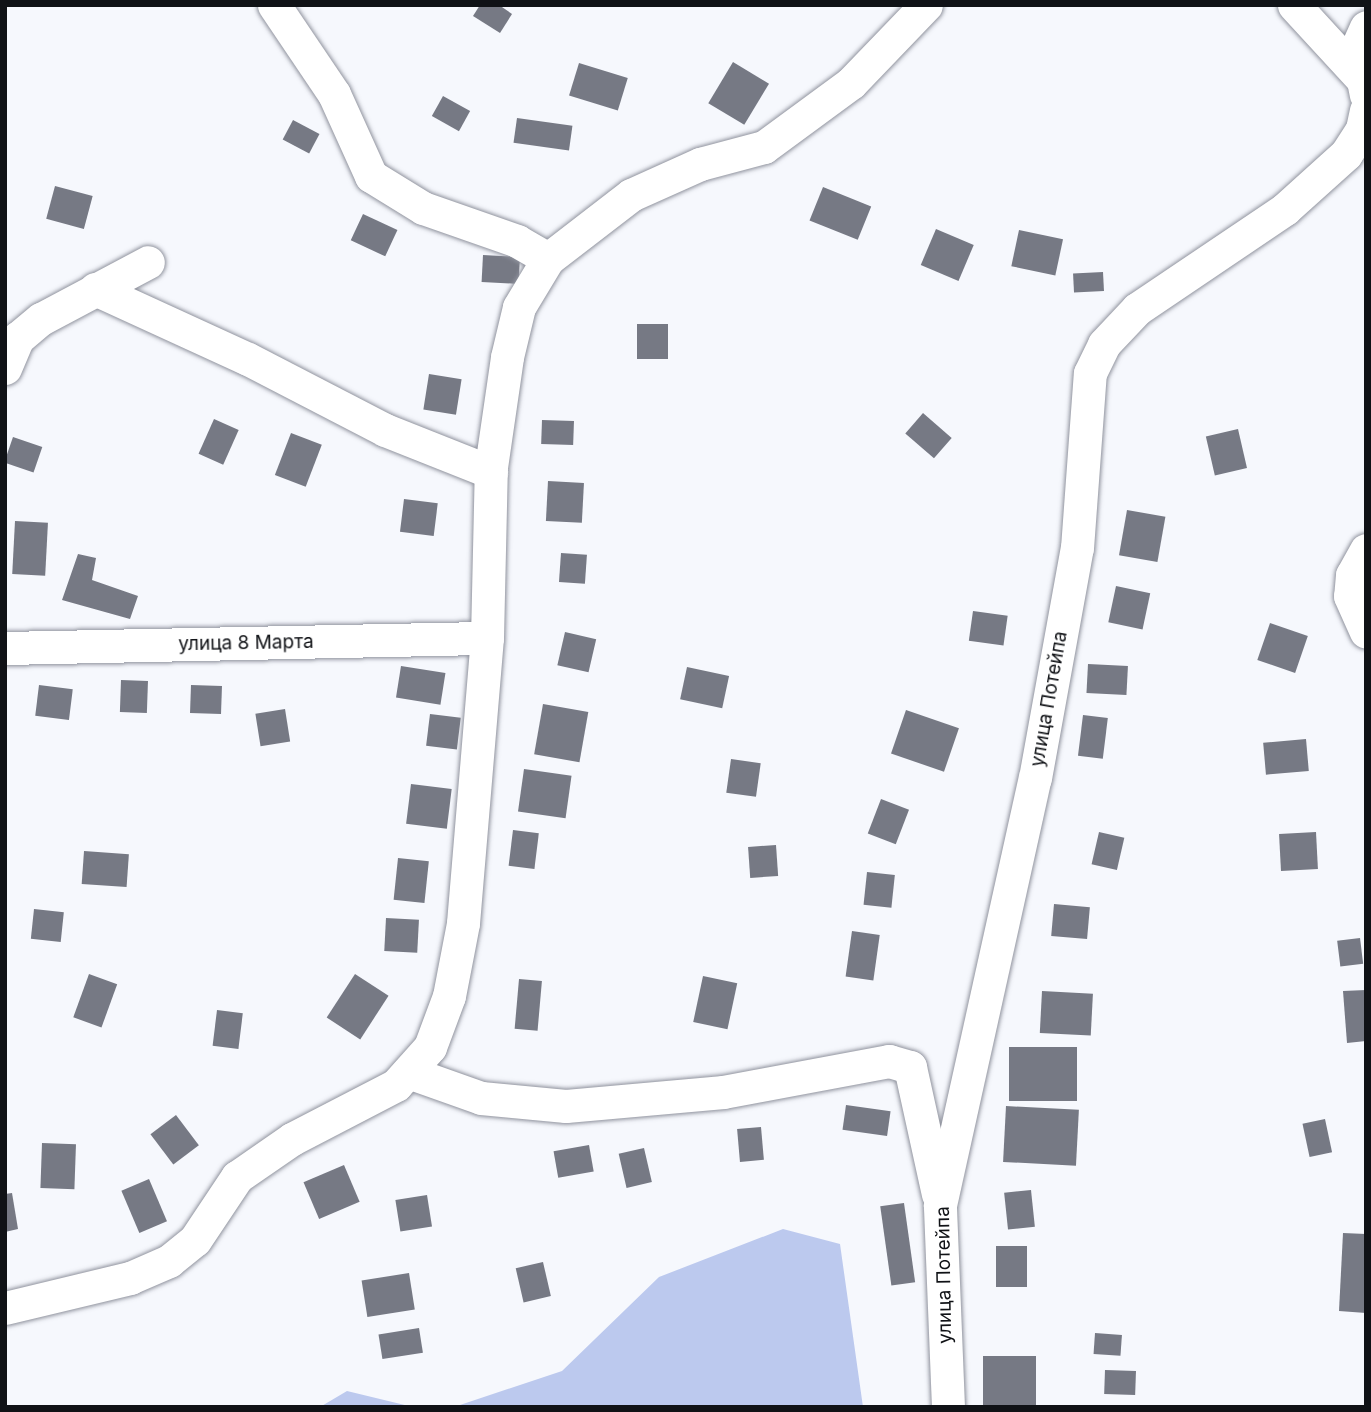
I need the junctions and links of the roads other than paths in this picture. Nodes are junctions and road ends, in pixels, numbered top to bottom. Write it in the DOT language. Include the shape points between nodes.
graph roads {
  1 [pos="274,5"];
  2 [pos="926,5"];
  3 [pos="1294,5"];
  4 [pos="1366,27"];
  5 [pos="1350,63"];
  6 [pos="1366,95"];
  7 [pos="1366,110"];
  8 [pos="548,259"];
  9 [pos="148,262"];
  10 [pos="96,289"];
  11 [pos="5,368"];
  12 [pos="491,472"];
  13 [pos="1366,550"];
  14 [pos="1366,632"];
  15 [pos="487,638"];
  16 [pos="5,648"];
  17 [pos="408,1072"];
  18 [pos="940,1205"];
  19 [pos="5,1308"];
  20 [pos="948,1407"];
  1 -- 8 [label="street" via="334,94 359,158 372,176 423,208 517,241"];
  2 -- 8 [label="street" via="851,83 798,125 764,147 700,164 631,195"];
  3 -- 5 [label="street"];
  4 -- 5 [label="street"];
  5 -- 6 [label="street" via="1363,80"];
  7 -- 18 [label="street, улица Потейпа" via="1362,129 1346,154 1285,209 1137,309 1104,344 1090,373 1074,561 1035,778"];
  8 -- 12 [label="street" via="519,307"];
  9 -- 10 [label="street"];
  10 -- 11 [label="street" via="41,319 18,338"];
  10 -- 12 [label="street" via="248,359 385,430"];
  12 -- 15 [label="street"];
  13 -- 14 [label="street" via="1352,575 1350,596"];
  15 -- 16 [label="street, улица 8 Марта"];
  15 -- 17 [label="street" via="463,923 449,996 435,1035"];
  17 -- 18 [label="street" via="481,1098 566,1106 723,1092 889,1061 910,1067"];
  17 -- 19 [label="street" via="375,1098 292,1139 237,1177 195,1240 169,1261 130,1278"];
  18 -- 20 [label="street, улица Потейпа"];
}
